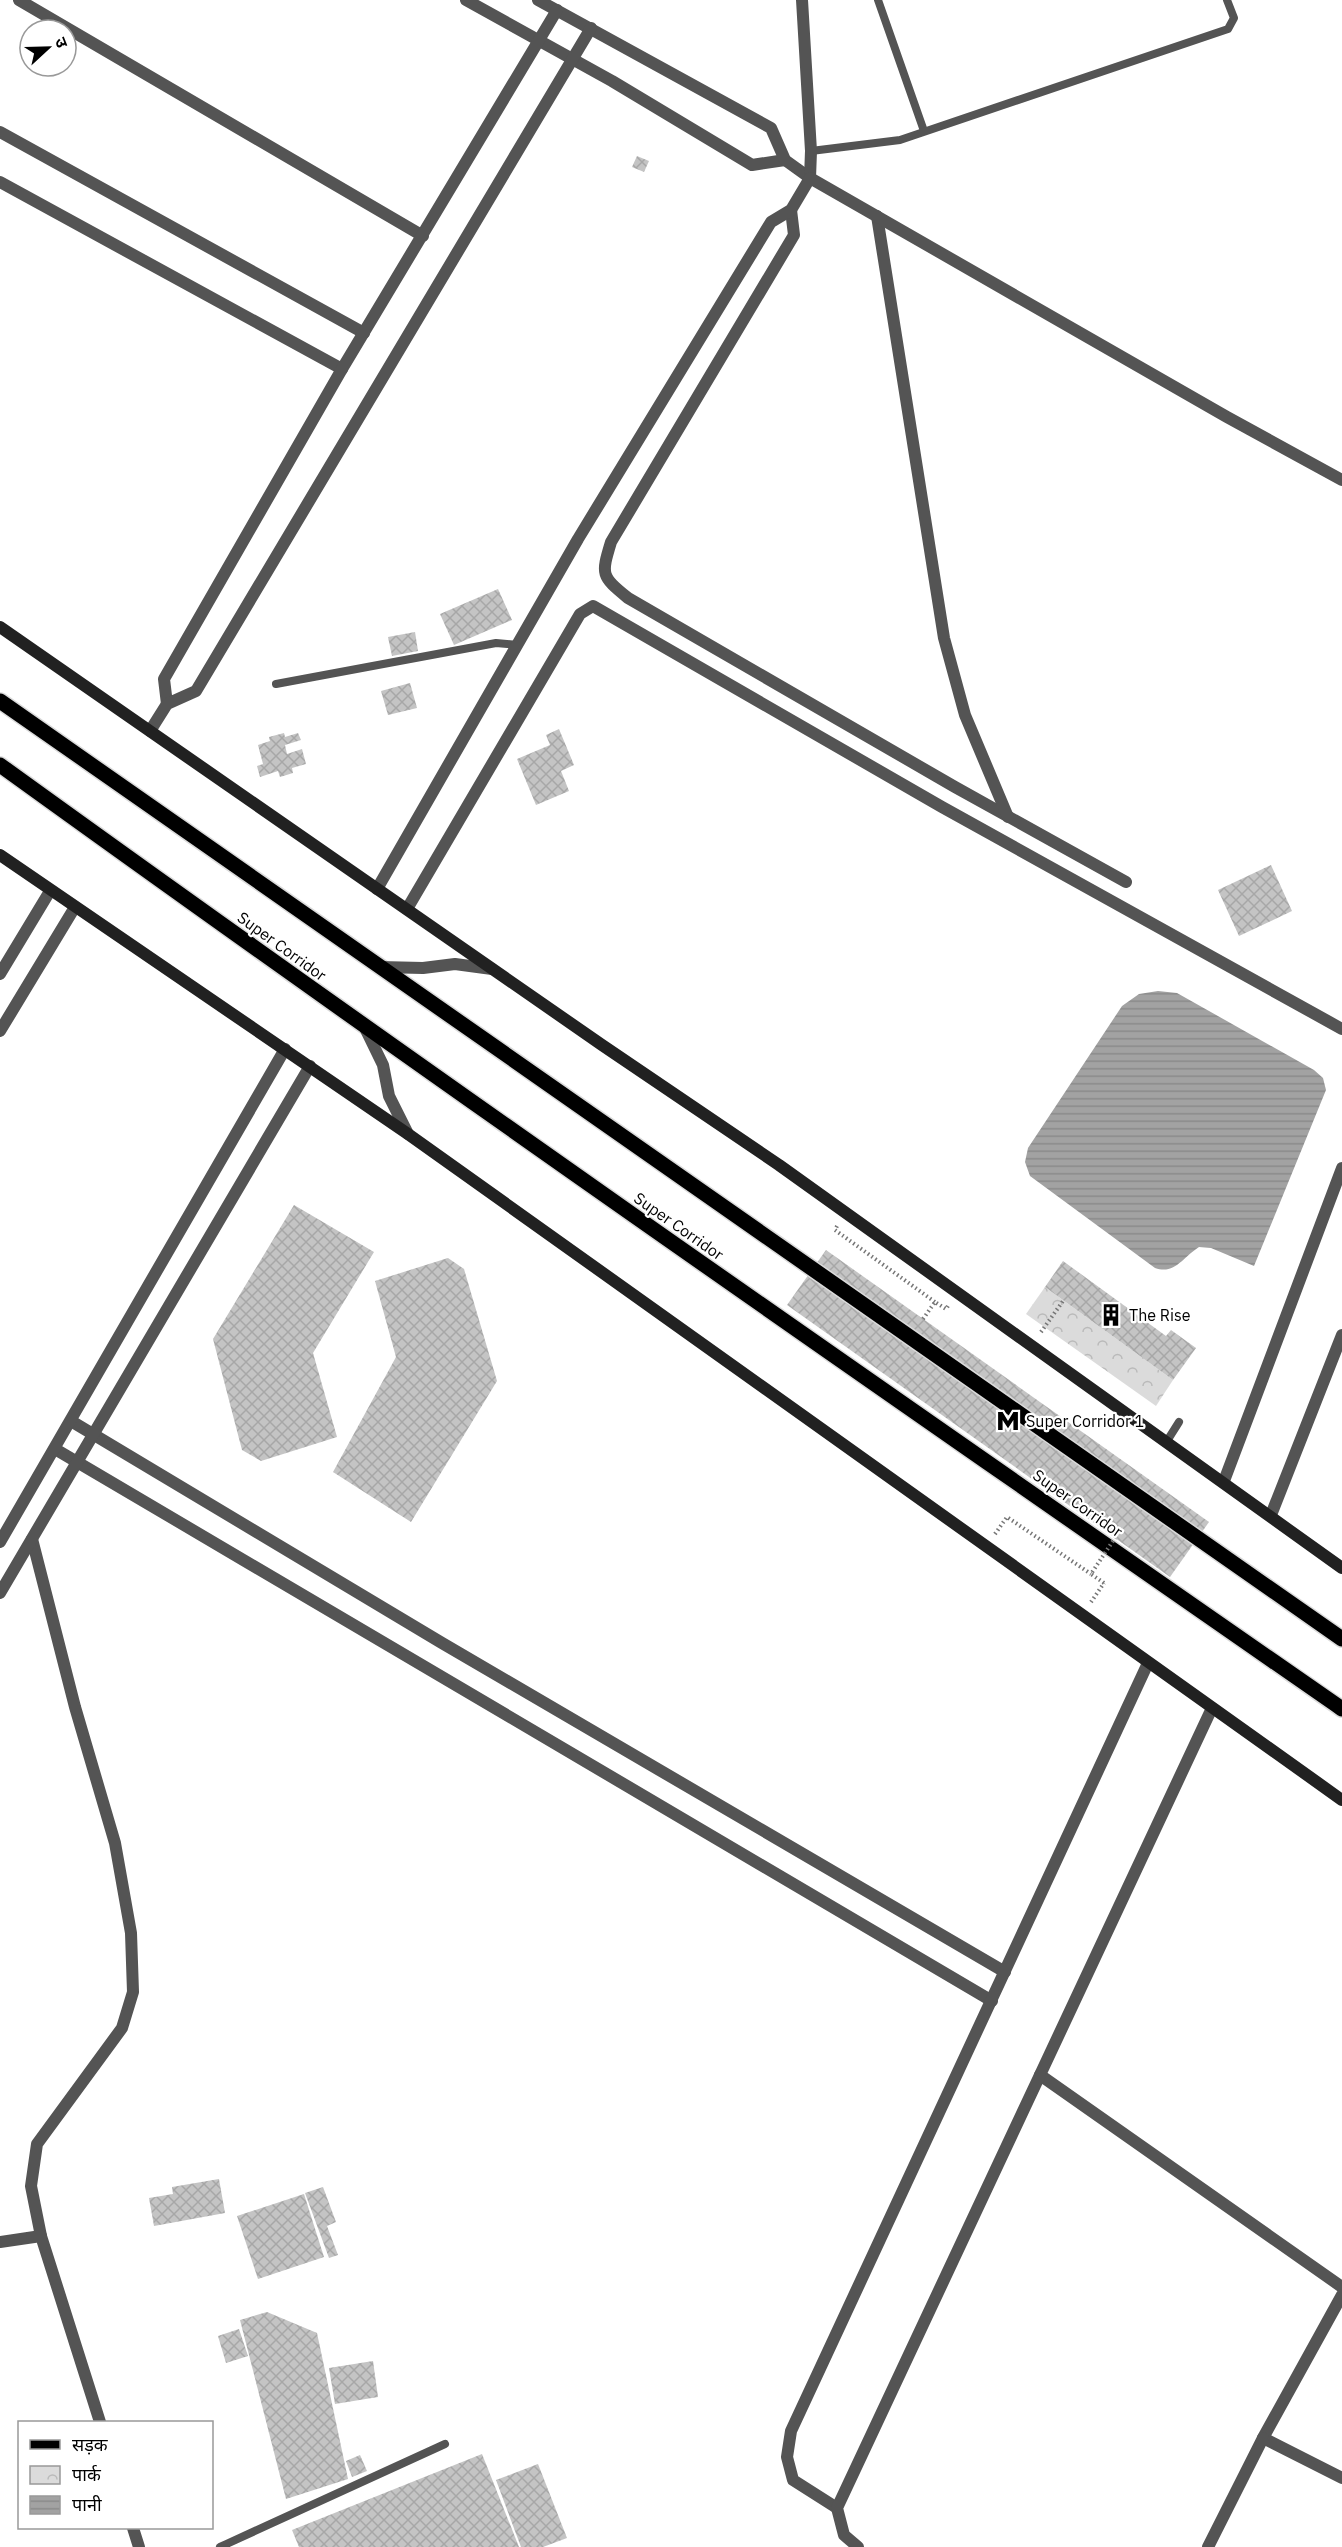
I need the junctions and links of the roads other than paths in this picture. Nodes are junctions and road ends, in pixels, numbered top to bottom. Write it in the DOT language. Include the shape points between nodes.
graph roads {
  1 [pos="19,0"];
  2 [pos="466,0"];
  3 [pos="538,0"];
  4 [pos="802,0"];
  5 [pos="878,0"];
  6 [pos="1227,0"];
  7 [pos="557,10"];
  8 [pos="591,28"];
  9 [pos="540,41"];
  10 [pos="574,60"];
  11 [pos="924,131"];
  12 [pos="0,132"];
  13 [pos="811,152"];
  14 [pos="785,160"];
  15 [pos="810,178"];
  16 [pos="0,182"];
  17 [pos="791,210"];
  18 [pos="877,216"];
  19 [pos="423,236"];
  20 [pos="364,333"];
  21 [pos="342,369"];
  22 [pos="1342,480"];
  23 [pos="0,627"];
  24 [pos="517,645"];
  25 [pos="276,684"];
  26 [pos="0,701"];
  27 [pos="167,704"];
  28 [pos="150,731"];
  29 [pos="0,765"];
  30 [pos="1008,817"];
  31 [pos="0,855"];
  32 [pos="1126,882"];
  33 [pos="377,889"];
  34 [pos="50,891"];
  35 [pos="75,907"];
  36 [pos="407,909"];
  37 [pos="380,967"];
  38 [pos="492,969"];
  39 [pos="0,975"];
  40 [pos="366,1028"];
  41 [pos="1342,1029"];
  42 [pos="0,1031"];
  43 [pos="285,1049"];
  44 [pos="310,1066"];
  45 [pos="408,1134"];
  46 [pos="1342,1168"];
  47 [pos="1342,1335"];
  48 [pos="71,1421"];
  49 [pos="1179,1422"];
  50 [pos="94,1435"];
  51 [pos="1167,1441"];
  52 [pos="55,1449"];
  53 [pos="78,1462"];
  54 [pos="1224,1482"];
  55 [pos="1271,1515"];
  56 [pos="32,1539"];
  57 [pos="0,1542"];
  58 [pos="1342,1568"];
  59 [pos="0,1593"];
  60 [pos="1342,1639"];
  61 [pos="1148,1663"];
  62 [pos="1212,1708"];
  63 [pos="1342,1709"];
  64 [pos="1342,1800"];
  65 [pos="1005,1972"];
  66 [pos="992,2001"];
  67 [pos="1040,2075"];
  68 [pos="41,2236"];
  69 [pos="0,2242"];
  70 [pos="1342,2287"];
  71 [pos="1342,2295"];
  72 [pos="100,2421"];
  73 [pos="1263,2439"];
  74 [pos="445,2444"];
  75 [pos="1342,2478"];
  76 [pos="837,2508"];
  77 [pos="133,2529"];
  78 [pos="139,2547"];
  79 [pos="220,2547"];
  80 [pos="858,2547"];
  81 [pos="1208,2547"];
  1 -- 19 [label="street"];
  2 -- 9 [label="street"];
  3 -- 7 [label="street"];
  4 -- 13 [label="street"];
  5 -- 11 [label="lane"];
  6 -- 11 [label="lane" via="1234,18 1227,29"];
  7 -- 8 [label="street"];
  7 -- 9 [label="street"];
  8 -- 10 [label="street"];
  8 -- 14 [label="street" via="771,128"];
  9 -- 10 [label="street"];
  9 -- 19 [label="street"];
  10 -- 14 [label="street" via="752,165"];
  10 -- 27 [label="street" via="196,691"];
  11 -- 13 [label="lane" via="900,140"];
  12 -- 20 [label="street"];
  13 -- 15 [label="street"];
  14 -- 15 [label="street"];
  15 -- 17 [label="street"];
  15 -- 18 [label="street"];
  16 -- 21 [label="street"];
  17 -- 24 [label="street" via="771,222"];
  17 -- 30 [label="street" via="794,235 612,542 603,568 609,583 628,598"];
  18 -- 22 [label="street"];
  18 -- 30 [label="street" via="944,638 965,715"];
  19 -- 20 [label="street"];
  20 -- 21 [label="street"];
  21 -- 27 [label="street" via="164,679"];
  23 -- 28 [label="street"];
  24 -- 25 [label="lane" via="496,643"];
  24 -- 33 [label="street"];
  26 -- 37 [label="main road"];
  27 -- 28 [label="street"];
  28 -- 33 [label="street"];
  29 -- 40 [label="main road, Super Corridor"];
  30 -- 32 [label="street"];
  31 -- 34 [label="street"];
  33 -- 36 [label="street"];
  34 -- 35 [label="street"];
  34 -- 39 [label="street"];
  35 -- 42 [label="street"];
  35 -- 43 [label="street"];
  36 -- 38 [label="street"];
  36 -- 41 [label="street" via="580,614 593,606 942,807"];
  37 -- 38 [label="street" via="455,964"];
  37 -- 60 [label="main road"];
  38 -- 51 [label="street" via="778,1165"];
  40 -- 45 [label="street" via="383,1065 389,1096"];
  40 -- 63 [label="main road, Super Corridor"];
  43 -- 44 [label="street"];
  43 -- 48 [label="street"];
  44 -- 45 [label="street"];
  44 -- 50 [label="street"];
  45 -- 61 [label="street"];
  46 -- 54 [label="street"];
  47 -- 55 [label="street"];
  48 -- 50 [label="street"];
  48 -- 52 [label="street"];
  49 -- 51 [label="lane"];
  50 -- 53 [label="street"];
  50 -- 65 [label="street"];
  51 -- 54 [label="street"];
  52 -- 53 [label="street"];
  52 -- 57 [label="street"];
  53 -- 56 [label="street"];
  53 -- 66 [label="street"];
  54 -- 55 [label="street"];
  55 -- 58 [label="street"];
  56 -- 59 [label="street"];
  56 -- 68 [label="street" via="115,1843 131,1933 133,1992 122,2028 37,2144 31,2186"];
  61 -- 62 [label="street"];
  61 -- 65 [label="street"];
  62 -- 64 [label="street"];
  62 -- 67 [label="street"];
  65 -- 66 [label="street"];
  66 -- 76 [label="street" via="791,2431 787,2457 793,2480"];
  67 -- 70 [label="street"];
  67 -- 76 [label="street"];
  68 -- 69 [label="street"];
  68 -- 72 [label="street"];
  71 -- 73 [label="street"];
  73 -- 75 [label="street"];
  73 -- 81 [label="street"];
  74 -- 79 [label="lane"];
  76 -- 80 [label="street" via="844,2535"];
  77 -- 78 [label="street"];
}
